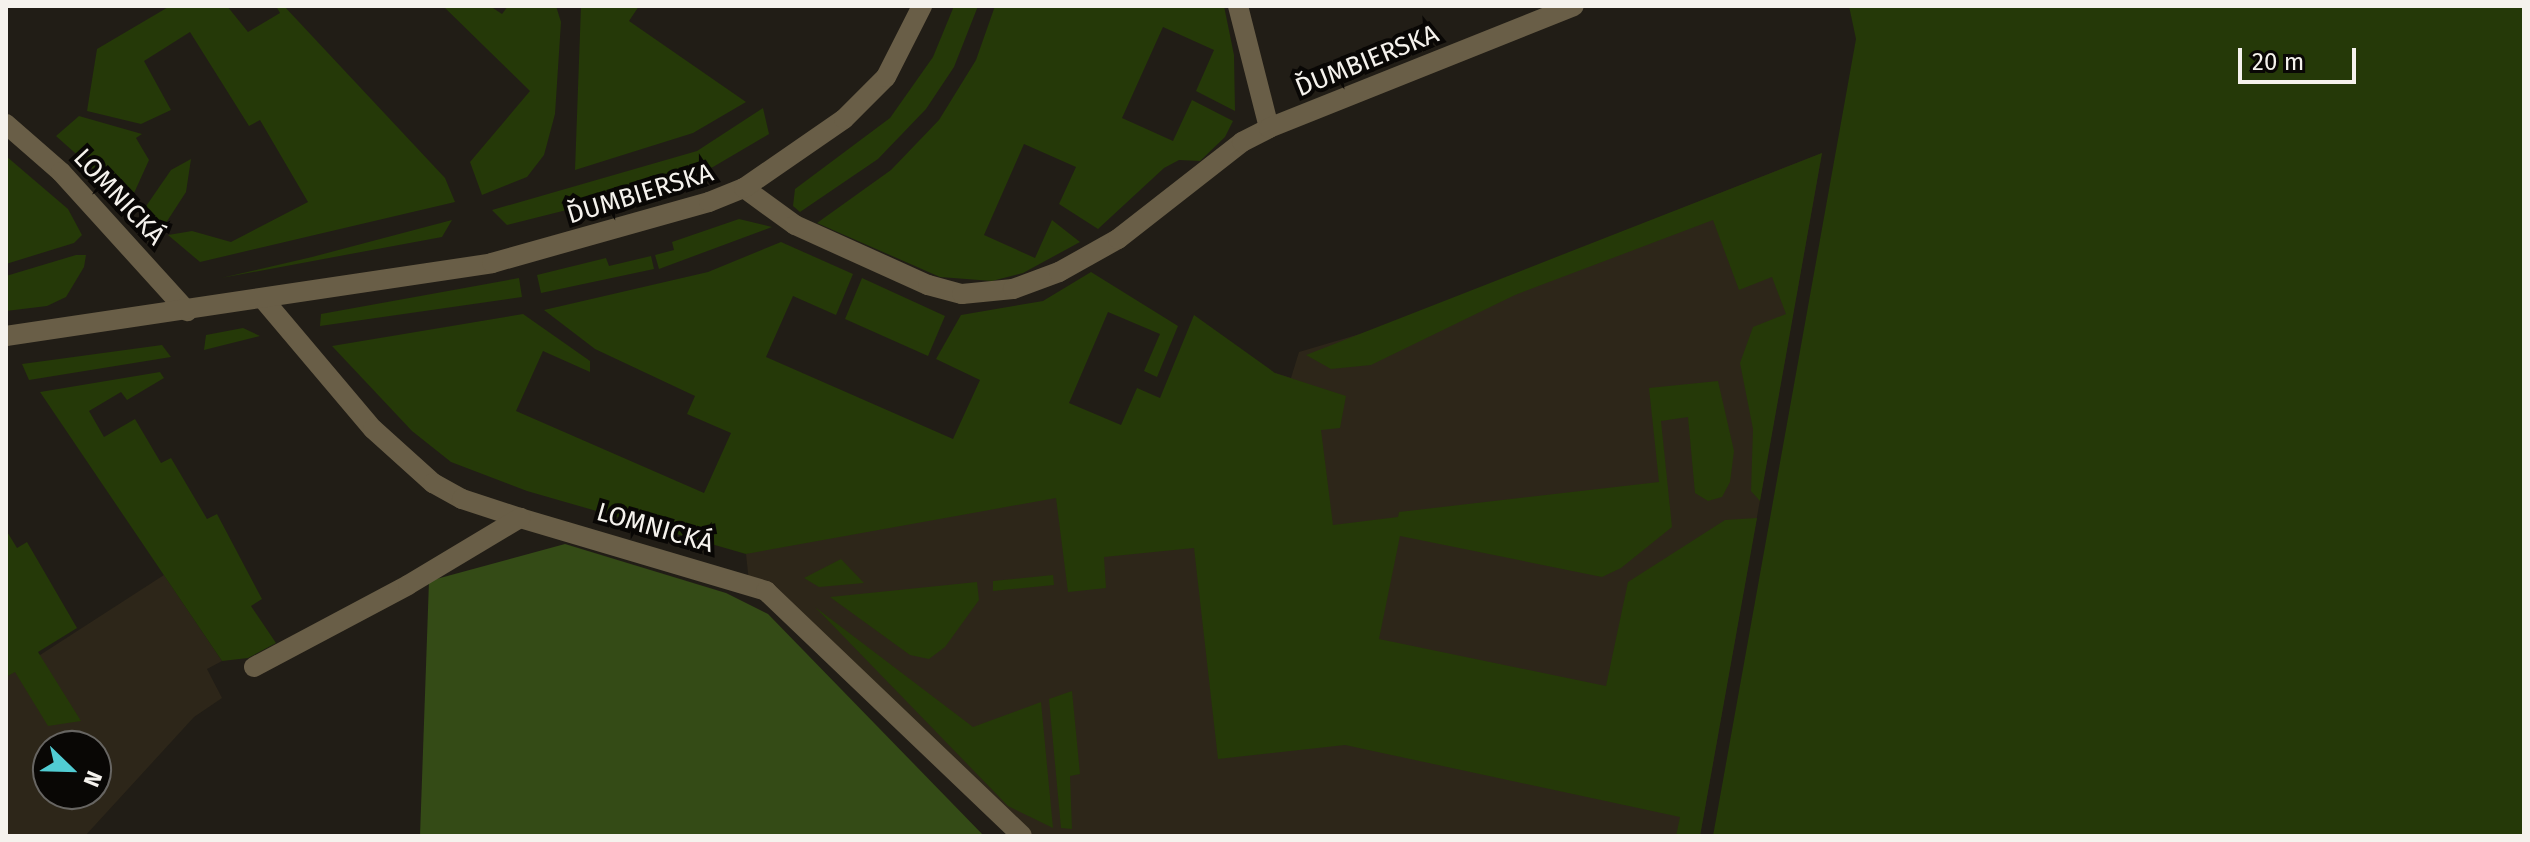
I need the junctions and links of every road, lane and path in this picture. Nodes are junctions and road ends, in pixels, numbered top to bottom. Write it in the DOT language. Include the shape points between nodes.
graph roads {
  1 [pos="922,6"];
  2 [pos="1238,6"];
  3 [pos="1574,6"];
  4 [pos="6,124"];
  5 [pos="1269,128"];
  6 [pos="744,188"];
  7 [pos="263,299"];
  8 [pos="187,311"];
  9 [pos="6,336"];
  10 [pos="520,518"];
  11 [pos="254,667"];
  12 [pos="1022,836"];
  1 -- 6 [label="street" via="886,77 866,98 814,144"];
  2 -- 5 [label="street, ĎUMBIERSKA"];
  3 -- 5 [label="street, ĎUMBIERSKA"];
  4 -- 8 [label="street, LOMNICKÁ" via="61,172"];
  5 -- 6 [label="street, ĎUMBIERSKA" via="1242,142 1118,239 1036,283 981,295 928,285 795,225"];
  6 -- 7 [label="street, ĎUMBIERSKA" via="503,261"];
  7 -- 8 [label="street, ĎUMBIERSKA"];
  7 -- 10 [label="street, LOMNICKÁ" via="293,341 404,461 462,499"];
  8 -- 9 [label="street, ĎUMBIERSKA"];
  10 -- 11 [label="street"];
  10 -- 12 [label="street, LOMNICKÁ" via="737,578 766,591"];
}
